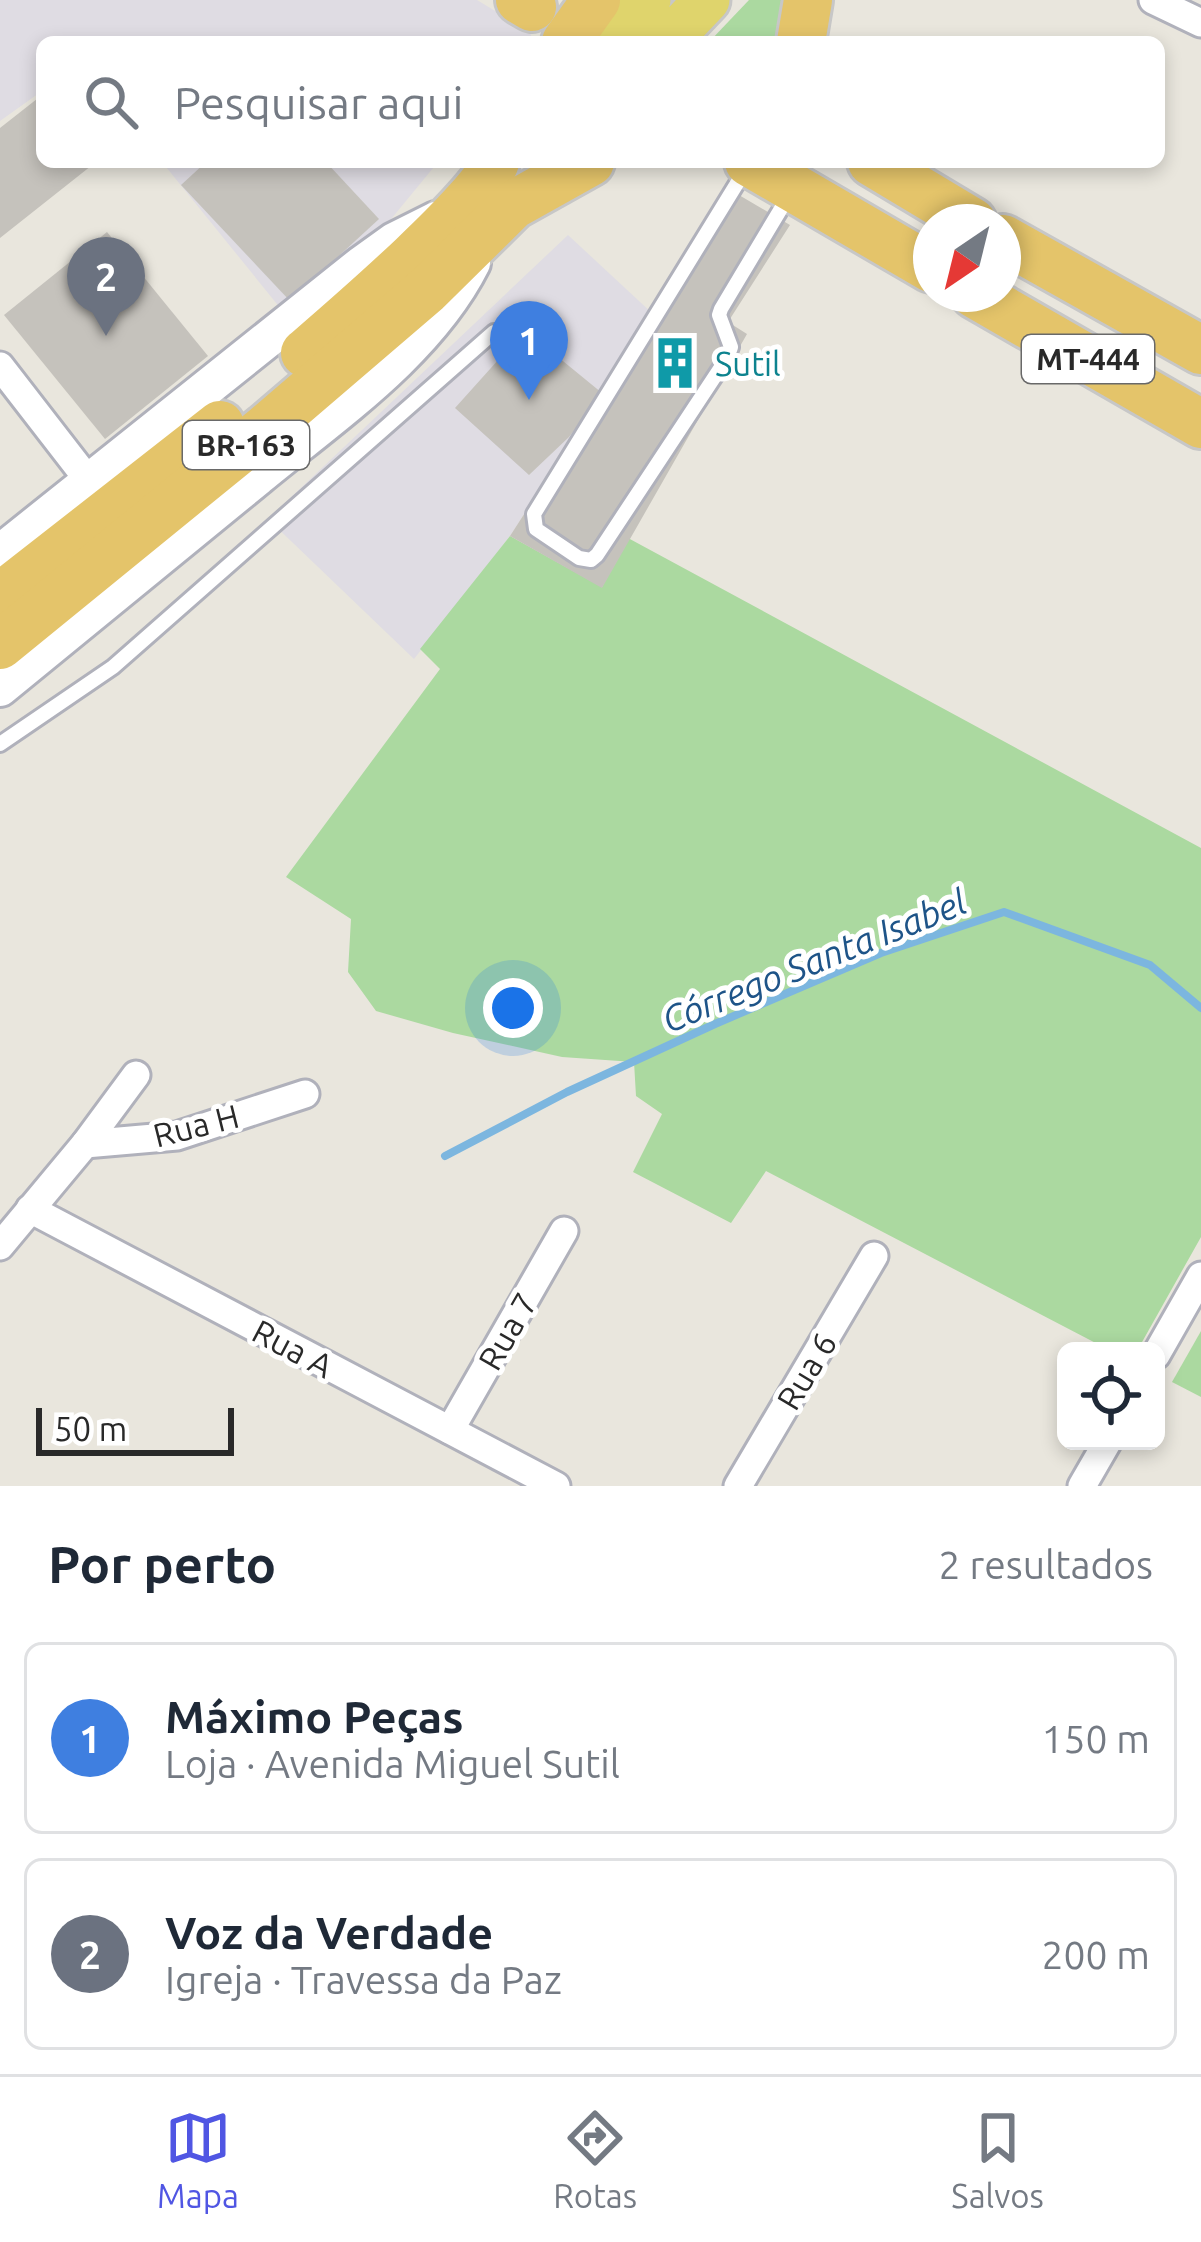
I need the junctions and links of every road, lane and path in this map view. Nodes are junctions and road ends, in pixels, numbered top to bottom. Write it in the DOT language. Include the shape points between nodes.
graph roads {
  1 [pos="596,0"];
  2 [pos="648,0"];
  3 [pos="706,0"];
  4 [pos="808,0"];
  5 [pos="1153,0"];
  6 [pos="1201,23"];
  7 [pos="570,36"];
  8 [pos="615,36"];
  9 [pos="673,36"];
  10 [pos="802,36"];
  11 [pos="541,168"];
  12 [pos="570,168"];
  13 [pos="745,168"];
  14 [pos="882,168"];
  15 [pos="799,174"];
  16 [pos="491,192"];
  17 [pos="942,204"];
  18 [pos="913,228"];
  19 [pos="1021,249"];
  20 [pos="913,255"];
  21 [pos="1021,288"];
  22 [pos="1006,312"];
  23 [pos="494,332"];
  24 [pos="1201,350"];
  25 [pos="0,366"];
  26 [pos="1201,387"];
  27 [pos="1201,424"];
  28 [pos="89,481"];
  29 [pos="0,553"];
  30 [pos="0,597"];
  31 [pos="0,645"];
  32 [pos="0,688"];
  33 [pos="0,744"];
  34 [pos="136,1075"];
  35 [pos="304,1094"];
  36 [pos="86,1144"];
  37 [pos="30,1209"];
  38 [pos="0,1226"];
  39 [pos="564,1231"];
  40 [pos="0,1246"];
  41 [pos="874,1256"];
  42 [pos="1201,1276"];
  43 [pos="1163,1342"];
  44 [pos="450,1430"];
  45 [pos="1105,1450"];
  46 [pos="1093,1482"];
  47 [pos="556,1486"];
  48 [pos="738,1486"];
  1 -- 7 [label="highway"];
  2 -- 8 [label="main road"];
  3 -- 9 [label="main road"];
  4 -- 10 [label="highway"];
  5 -- 6 [label="street"];
  11 -- 16 [label="main road, BR-163"];
  12 -- 16 [label="highway"];
  13 -- 15 [label="lane" via="534,514 536,530 579,558 597,555 727,358 721,308"];
  14 -- 17 [label="highway"];
  15 -- 18 [label="highway"];
  15 -- 20 [label="highway"];
  16 -- 28 [label="street" via="362,264"];
  16 -- 30 [label="highway, BR-163" via="230,417"];
  16 -- 31 [label="highway, BR-163" via="266,428"];
  16 -- 32 [label="street" via="448,303 413,343"];
  19 -- 24 [label="highway, MT-444"];
  21 -- 26 [label="highway"];
  22 -- 27 [label="highway, MT-444"];
  23 -- 33 [label="lane" via="113,667"];
  25 -- 28 [label="street"];
  28 -- 29 [label="street"];
  34 -- 36 [label="street, Rua H"];
  35 -- 36 [label="street, Rua H" via="177,1136"];
  36 -- 37 [label="street, Rua H"];
  37 -- 38 [label="lane"];
  37 -- 40 [label="street, Rua H"];
  37 -- 44 [label="street, Rua A"];
  39 -- 44 [label="street, Rua 7"];
  41 -- 48 [label="street, Rua 6"];
  42 -- 43 [label="street"];
  44 -- 47 [label="street, Rua A"];
  45 -- 46 [label="street"];
}
